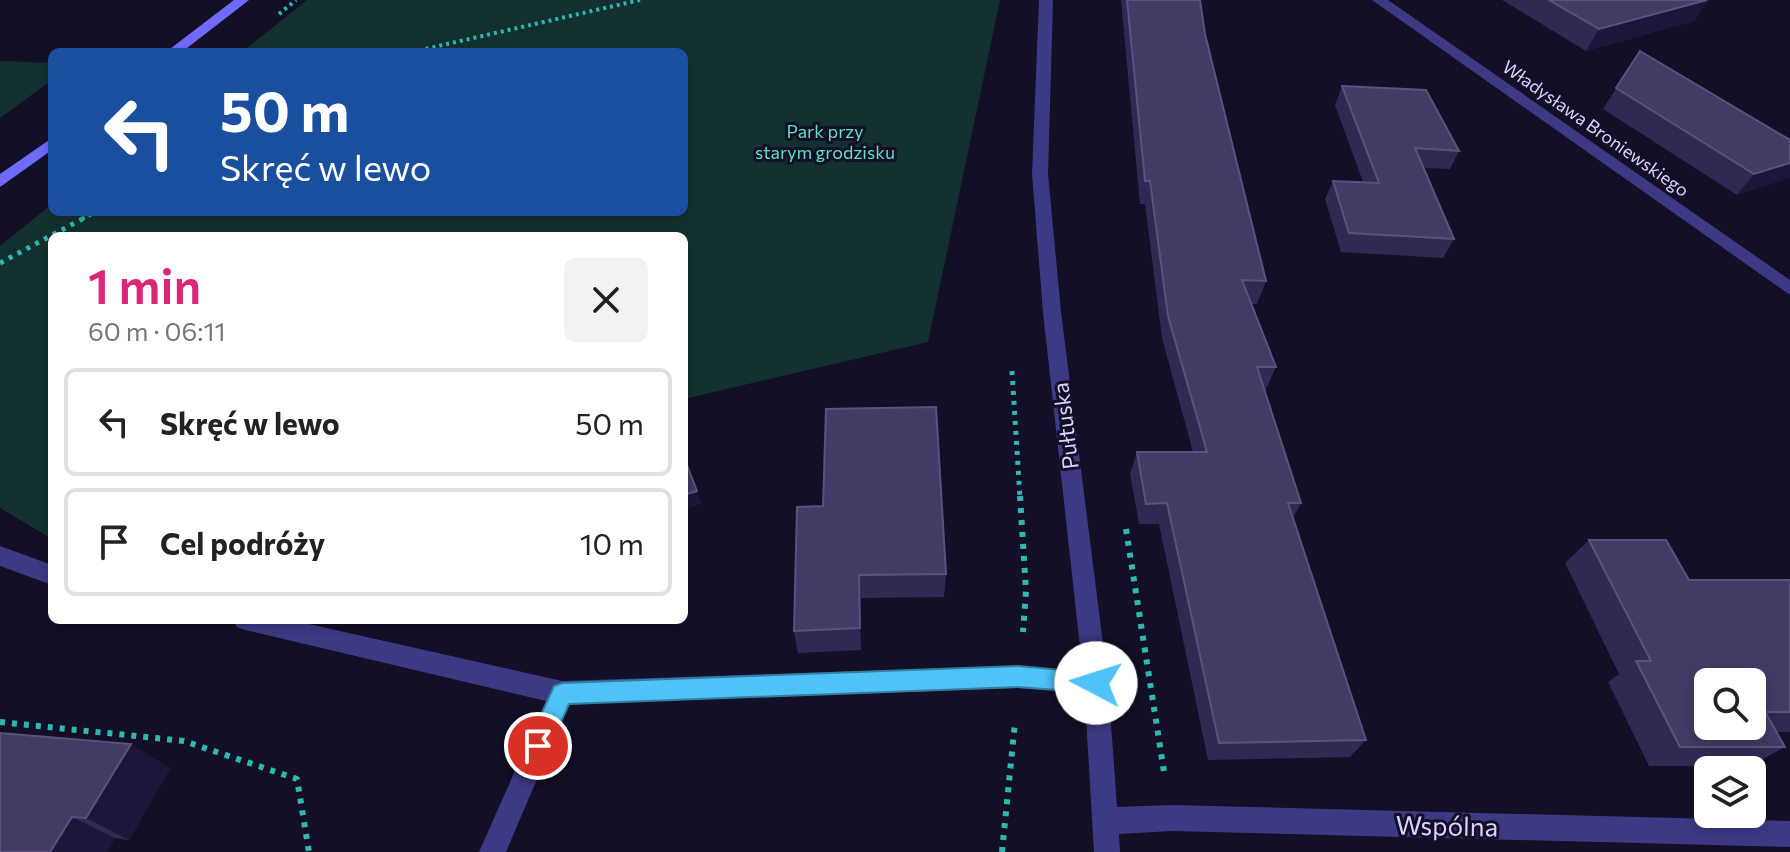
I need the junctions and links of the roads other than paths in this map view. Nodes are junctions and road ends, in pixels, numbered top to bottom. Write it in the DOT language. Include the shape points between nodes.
graph roads {
  1 [pos="242,0"];
  2 [pos="1046,0"];
  3 [pos="1379,0"];
  4 [pos="178,48"];
  5 [pos="48,146"];
  6 [pos="0,182"];
  7 [pos="1790,289"];
  8 [pos="0,556"];
  9 [pos="48,574"];
  10 [pos="262,624"];
  11 [pos="1096,683"];
  12 [pos="562,693"];
  13 [pos="1103,821"];
  14 [pos="1790,834"];
  15 [pos="492,852"];
  16 [pos="1100,852"];
  17 [pos="1107,852"];
  1 -- 4 [label="street"];
  2 -- 11 [label="street, Pułtuska" via="1040,174"];
  3 -- 7 [label="street, Władysława Broniewskiego"];
  5 -- 6 [label="street"];
  8 -- 9 [label="street"];
  10 -- 12 [label="street"];
  11 -- 12 [label="street" via="1018,677"];
  11 -- 13 [label="street, Pułtuska"];
  12 -- 15 [label="street"];
  13 -- 14 [label="street, Wspólna" via="1172,818"];
  13 -- 16 [label="street"];
  13 -- 17 [label="street, Pułtuska"];
}
